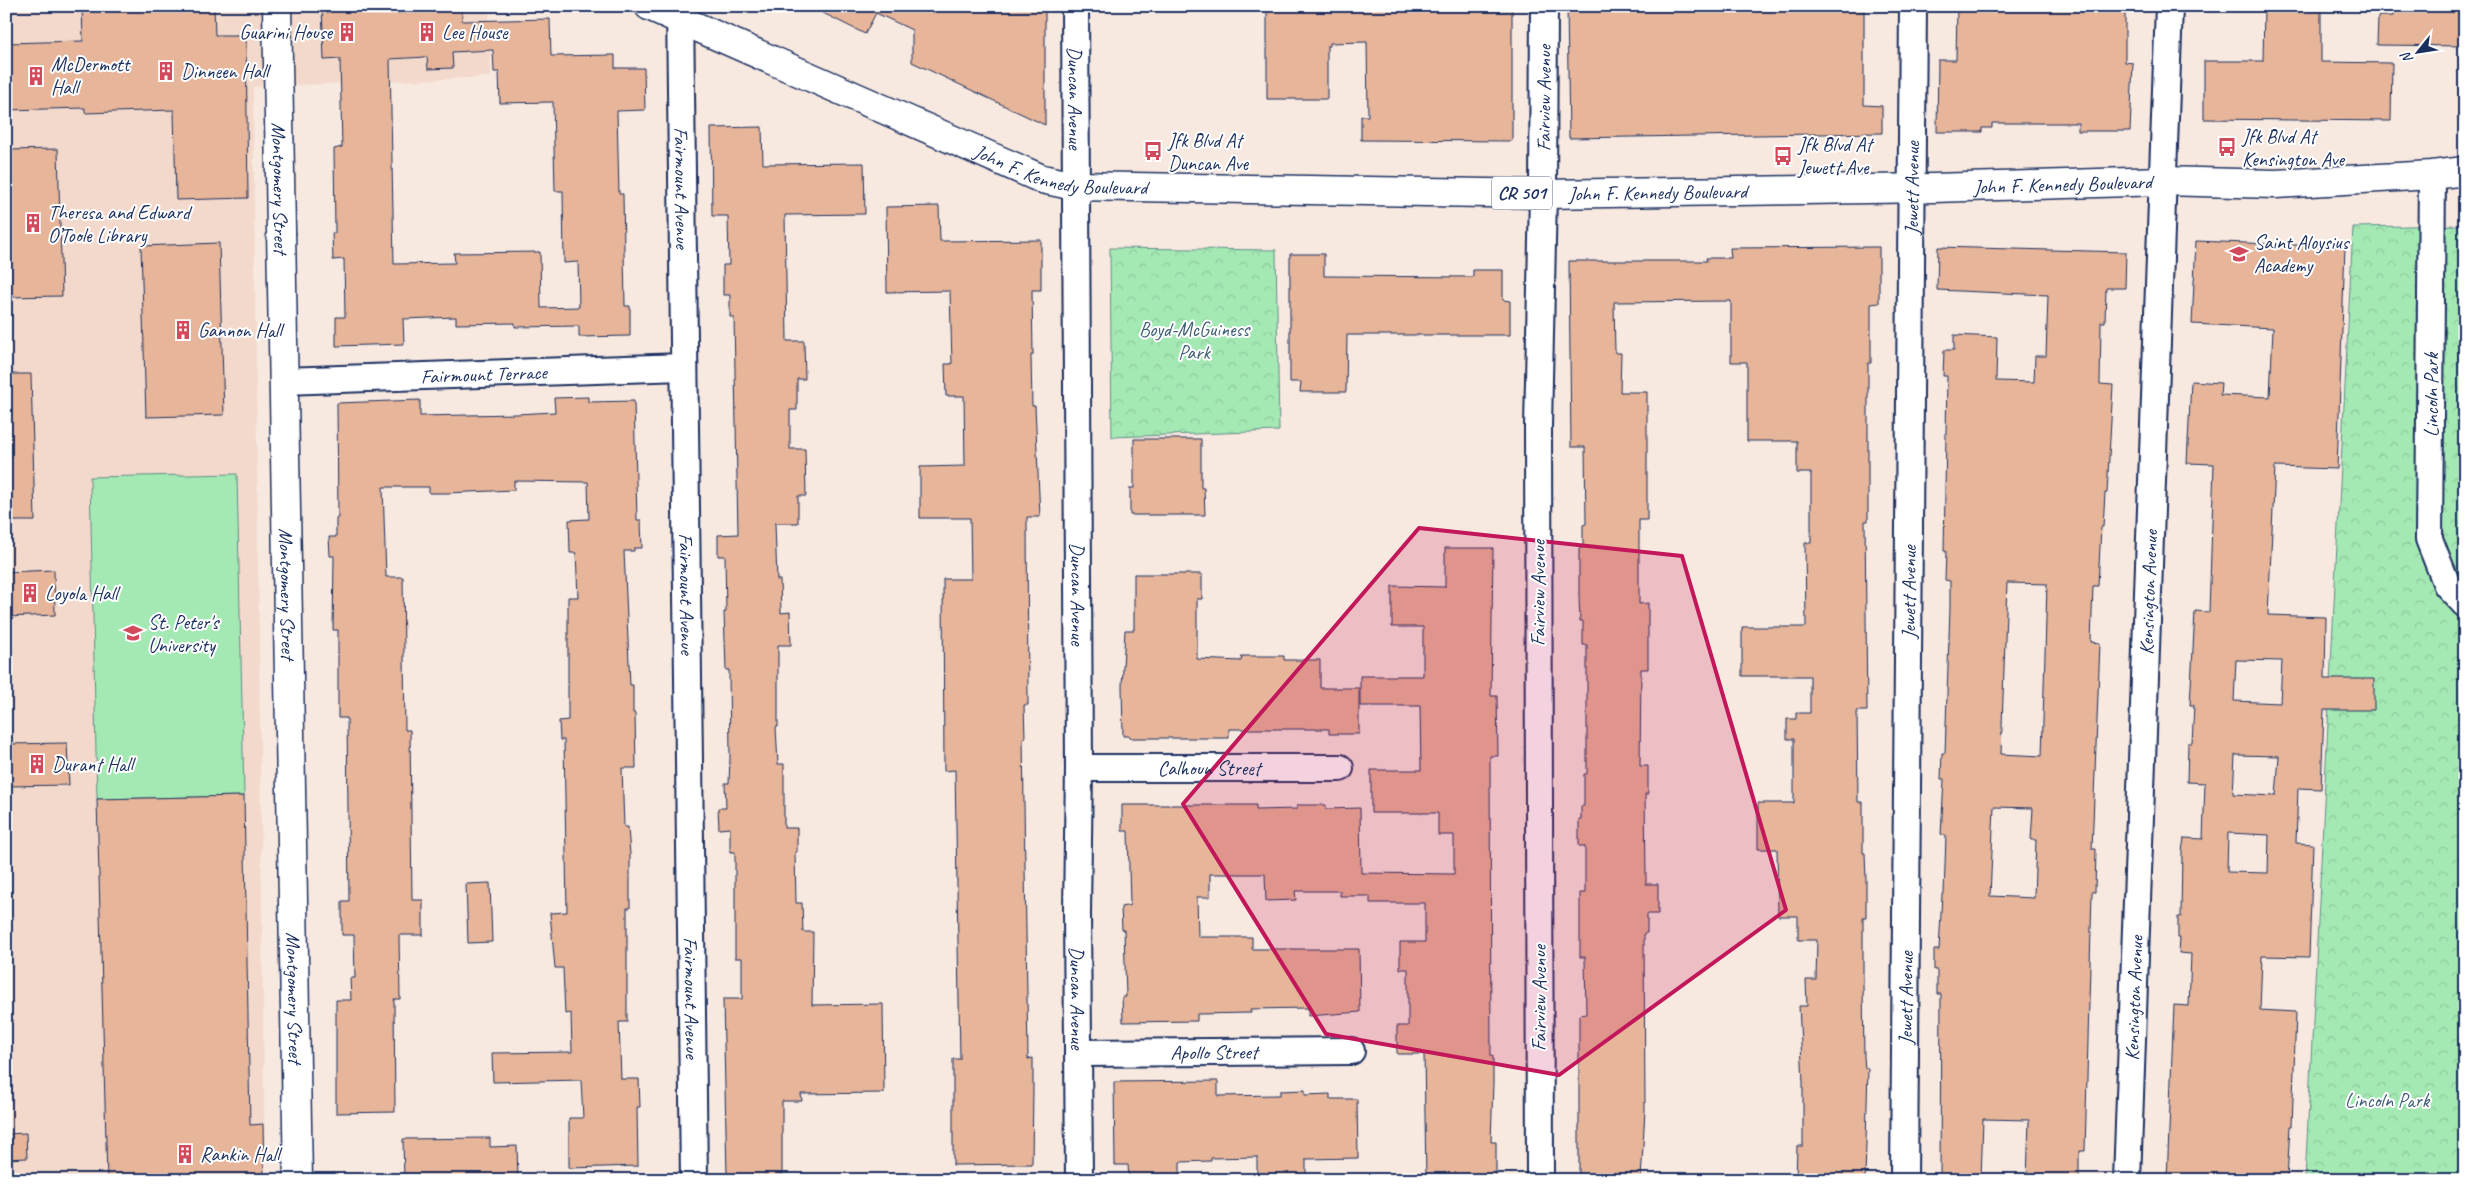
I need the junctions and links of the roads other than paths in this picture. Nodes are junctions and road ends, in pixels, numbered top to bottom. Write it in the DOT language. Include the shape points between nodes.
graph roads {
  1 [pos="277,6"];
  2 [pos="649,6"];
  3 [pos="1075,6"];
  4 [pos="1544,6"];
  5 [pos="1913,6"];
  6 [pos="2169,6"];
  7 [pos="680,13"];
  8 [pos="2465,171"];
  9 [pos="2432,175"];
  10 [pos="2162,181"];
  11 [pos="1075,186"];
  12 [pos="1912,189"];
  13 [pos="1543,194"];
  14 [pos="683,367"];
  15 [pos="284,382"];
  16 [pos="2465,604"];
  17 [pos="1079,768"];
  18 [pos="1340,768"];
  19 [pos="1351,1051"];
  20 [pos="1078,1053"];
  21 [pos="298,1180"];
  22 [pos="694,1180"];
  23 [pos="1079,1180"];
  24 [pos="1540,1180"];
  25 [pos="1904,1180"];
  26 [pos="2127,1180"];
  1 -- 15 [label="main road, Montgomery Street"];
  2 -- 7 [label="main road, John F. Kennedy Boulevard / CR 501"];
  3 -- 11 [label="street, Duncan Avenue"];
  4 -- 13 [label="street, Fairview Avenue"];
  5 -- 12 [label="street, Jewett Avenue"];
  6 -- 10 [label="street, Kensington Avenue"];
  7 -- 11 [label="main road, John F. Kennedy Boulevard / CR 501" via="1042,179"];
  7 -- 14 [label="street, Fairmount Avenue"];
  8 -- 9 [label="main road, John F. Kennedy Boulevard / CR 501"];
  9 -- 10 [label="main road, John F. Kennedy Boulevard / CR 501" via="2275,184"];
  9 -- 16 [label="street, Lincoln Park" via="2430,539 2447,585"];
  10 -- 12 [label="main road, John F. Kennedy Boulevard / CR 501"];
  10 -- 26 [label="street, Kensington Avenue"];
  11 -- 13 [label="main road, John F. Kennedy Boulevard / CR 501"];
  11 -- 17 [label="street, Duncan Avenue"];
  12 -- 13 [label="main road, John F. Kennedy Boulevard / CR 501"];
  12 -- 25 [label="street, Jewett Avenue"];
  13 -- 24 [label="street, Fairview Avenue" via="1538,427"];
  14 -- 15 [label="street, Fairmount Terrace"];
  14 -- 22 [label="street, Fairmount Avenue"];
  15 -- 21 [label="main road, Montgomery Street"];
  17 -- 18 [label="street, Calhoun Street"];
  17 -- 20 [label="street, Duncan Avenue"];
  19 -- 20 [label="street, Apollo Street"];
  20 -- 23 [label="street, Duncan Avenue"];
}
